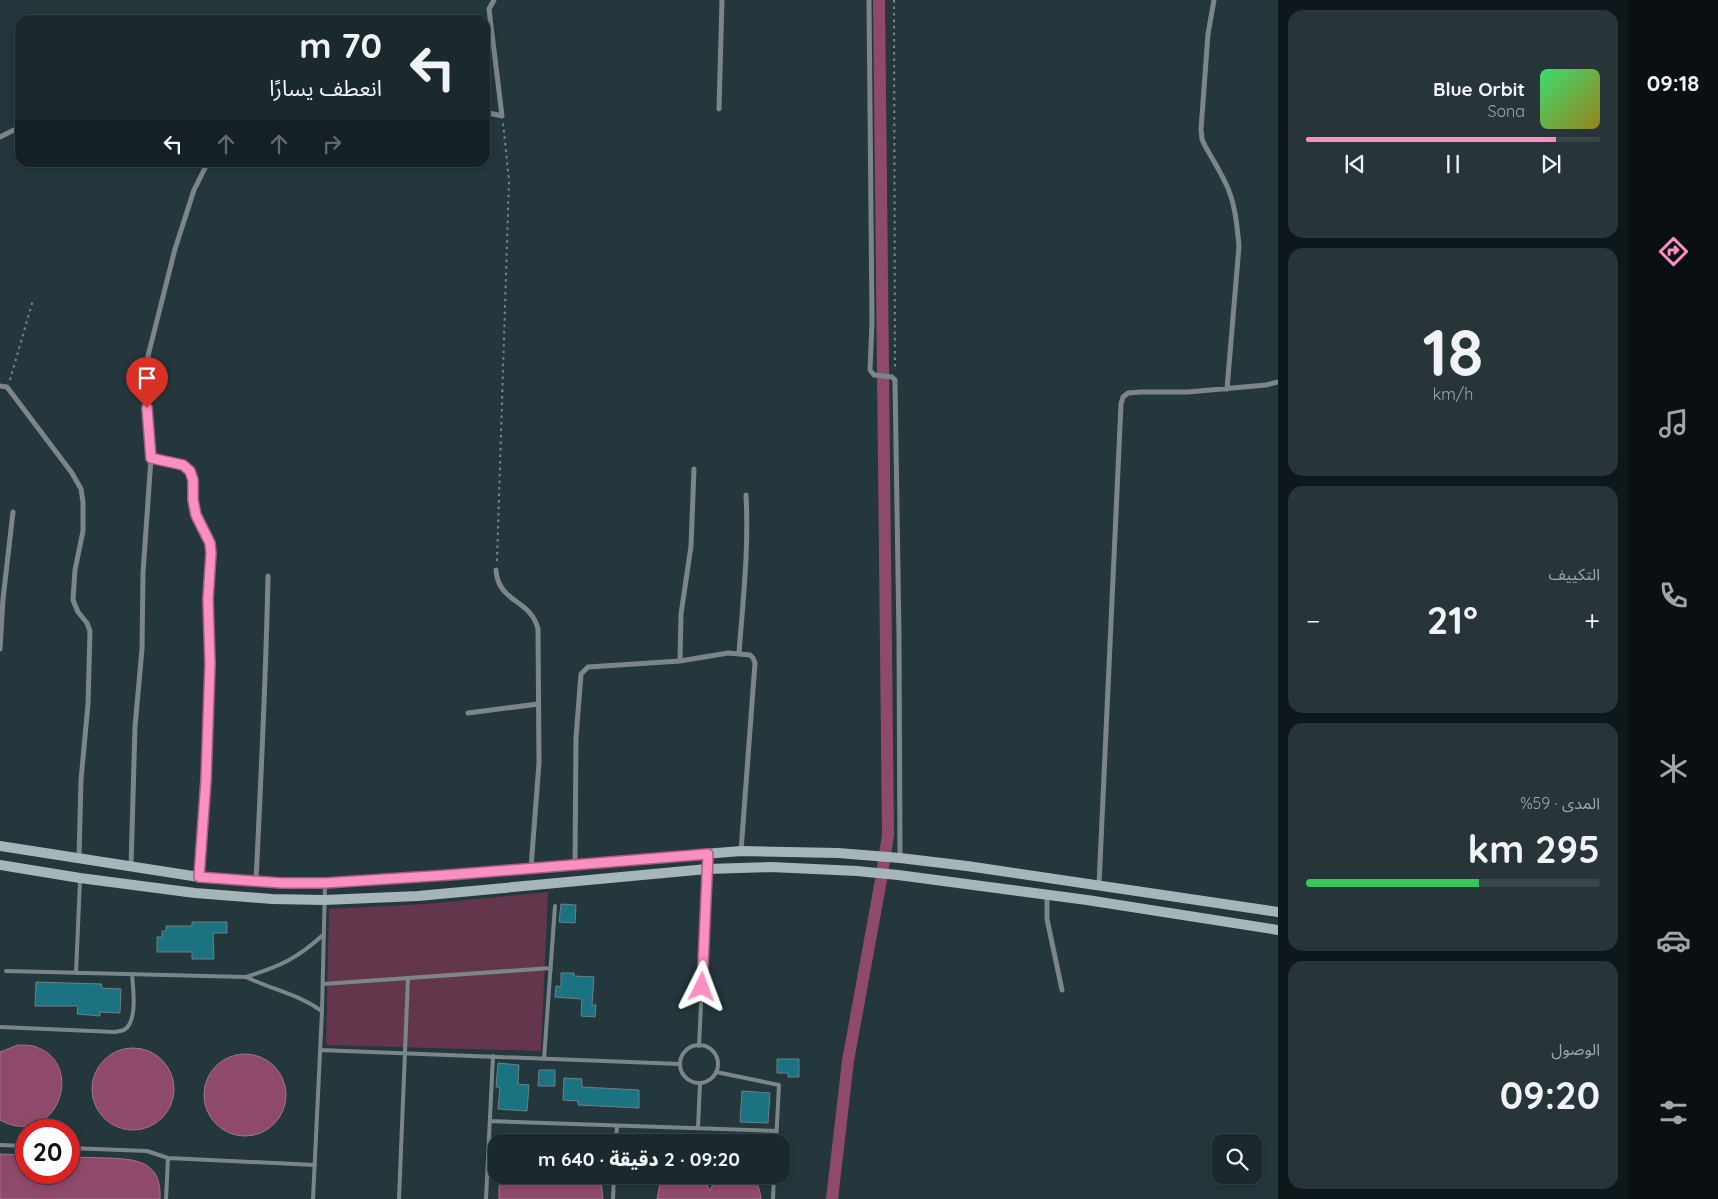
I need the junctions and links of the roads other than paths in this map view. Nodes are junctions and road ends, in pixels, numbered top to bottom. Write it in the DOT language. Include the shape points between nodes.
graph roads {
  1 [pos="494,0"];
  2 [pos="722,0"];
  3 [pos="869,0"];
  4 [pos="1214,0"];
  5 [pos="490,15"];
  6 [pos="490,17"];
  7 [pos="719,109"];
  8 [pos="490,113"];
  9 [pos="15,130"];
  10 [pos="0,137"];
  11 [pos="206,167"];
  12 [pos="1278,382"];
  13 [pos="0,386"];
  14 [pos="1227,389"];
  15 [pos="151,458"];
  16 [pos="694,469"];
  17 [pos="746,495"];
  18 [pos="13,512"];
  19 [pos="496,570"];
  20 [pos="268,576"];
  21 [pos="0,649"];
  22 [pos="739,653"];
  23 [pos="680,661"];
  24 [pos="538,704"];
  25 [pos="468,713"];
  26 [pos="0,846"];
  27 [pos="741,851"];
  28 [pos="708,854"];
  29 [pos="79,857"];
  30 [pos="900,858"];
  31 [pos="576,864"];
  32 [pos="0,866"];
  33 [pos="131,866"];
  34 [pos="531,868"];
  35 [pos="707,869"];
  36 [pos="199,877"];
  37 [pos="80,878"];
  38 [pos="256,881"];
  39 [pos="325,883"];
  40 [pos="1099,885"];
  41 [pos="1047,895"];
  42 [pos="324,900"];
  43 [pos="555,906"];
  44 [pos="1278,912"];
  45 [pos="1278,930"];
  46 [pos="324,934"];
  47 [pos="551,968"];
  48 [pos="6,971"];
  49 [pos="76,973"];
  50 [pos="132,974"];
  51 [pos="246,977"];
  52 [pos="408,978"];
  53 [pos="323,984"];
  54 [pos="1062,990"];
  55 [pos="322,1012"];
  56 [pos="0,1027"];
  57 [pos="699,1046"];
  58 [pos="320,1050"];
  59 [pos="405,1054"];
  60 [pos="493,1056"];
  61 [pos="544,1059"];
  62 [pos="680,1064"];
  63 [pos="716,1072"];
  64 [pos="700,1083"];
  65 [pos="490,1121"];
  66 [pos="617,1126"];
  67 [pos="698,1128"];
  68 [pos="777,1131"];
  69 [pos="616,1134"];
  70 [pos="777,1134"];
  71 [pos="0,1145"];
  72 [pos="15,1146"];
  73 [pos="80,1148"];
  74 [pos="168,1158"];
  75 [pos="314,1165"];
  76 [pos="614,1184"];
  77 [pos="774,1184"];
  78 [pos="166,1199"];
  79 [pos="313,1199"];
  80 [pos="399,1199"];
  81 [pos="486,1199"];
  82 [pos="613,1199"];
  83 [pos="773,1199"];
  1 -- 5 [label="street"];
  2 -- 7 [label="street"];
  3 -- 30 [label="street" via="870,370 877,376 889,376 895,380"];
  4 -- 14 [label="street" via="1208,34 1201,129 1204,146 1231,195 1239,246"];
  6 -- 8 [label="street" via="502,116"];
  9 -- 10 [label="street"];
  11 -- 15 [label="street" via="194,190 175,249 148,356 146,389"];
  12 -- 14 [label="street"];
  13 -- 29 [label="street" via="8,387 72,473 84,502 74,600 90,631"];
  14 -- 40 [label="street" via="1128,393 1121,404"];
  15 -- 33 [label="street" via="135,727"];
  15 -- 36 [label="street" via="183,465 190,471 196,515 210,543 210,664"];
  16 -- 23 [label="street" via="691,546 681,614"];
  17 -- 22 [label="street" via="746,569"];
  18 -- 21 [label="street"];
  19 -- 24 [label="street" via="501,588 536,620"];
  20 -- 38 [label="street"];
  22 -- 23 [label="street"];
  22 -- 27 [label="street" via="750,654 755,664"];
  23 -- 31 [label="street" via="588,667 581,674 576,738"];
  24 -- 25 [label="street"];
  24 -- 34 [label="street" via="539,763"];
  26 -- 29 [label="street"];
  27 -- 28 [label="street"];
  27 -- 30 [label="street"];
  28 -- 31 [label="street"];
  28 -- 35 [label="lane"];
  29 -- 33 [label="street"];
  30 -- 40 [label="street"];
  31 -- 34 [label="street"];
  32 -- 37 [label="street"];
  33 -- 36 [label="street"];
  34 -- 39 [label="street"];
  35 -- 41 [label="street" via="856,871"];
  35 -- 42 [label="street" via="418,896"];
  35 -- 57 [label="lane"];
  36 -- 38 [label="street"];
  37 -- 42 [label="street" via="195,893"];
  37 -- 49 [label="lane"];
  38 -- 39 [label="street"];
  39 -- 42 [label="lane"];
  40 -- 44 [label="street"];
  41 -- 45 [label="street"];
  41 -- 54 [label="street" via="1046,919"];
  42 -- 46 [label="lane"];
  43 -- 47 [label="lane"];
  46 -- 51 [label="lane" via="306,951 288,961"];
  46 -- 53 [label="lane"];
  47 -- 52 [label="lane"];
  47 -- 61 [label="lane"];
  48 -- 49 [label="lane"];
  49 -- 50 [label="lane"];
  50 -- 51 [label="lane"];
  50 -- 56 [label="lane" via="133,1013 124,1030"];
  51 -- 55 [label="lane" via="308,1001"];
  52 -- 53 [label="lane"];
  52 -- 59 [label="lane"];
  53 -- 55 [label="lane"];
  55 -- 58 [label="lane"];
  57 -- 62 [label="lane" via="685,1051"];
  57 -- 63 [label="lane" via="706,1047 716,1057"];
  58 -- 59 [label="lane"];
  58 -- 75 [label="lane"];
  59 -- 60 [label="lane"];
  59 -- 80 [label="lane"];
  60 -- 61 [label="lane"];
  60 -- 65 [label="lane"];
  61 -- 62 [label="lane"];
  62 -- 64 [label="lane" via="685,1078"];
  63 -- 64 [label="lane" via="712,1078"];
  63 -- 68 [label="lane" via="779,1085"];
  64 -- 67 [label="lane"];
  65 -- 66 [label="lane"];
  65 -- 81 [label="lane"];
  66 -- 67 [label="lane"];
  66 -- 69 [label="lane"];
  67 -- 68 [label="lane"];
  68 -- 70 [label="lane"];
  71 -- 72 [label="lane"];
  73 -- 74 [label="lane" via="147,1151"];
  74 -- 75 [label="lane"];
  74 -- 78 [label="lane"];
  75 -- 79 [label="lane"];
  76 -- 82 [label="lane"];
  77 -- 83 [label="lane"];
}
